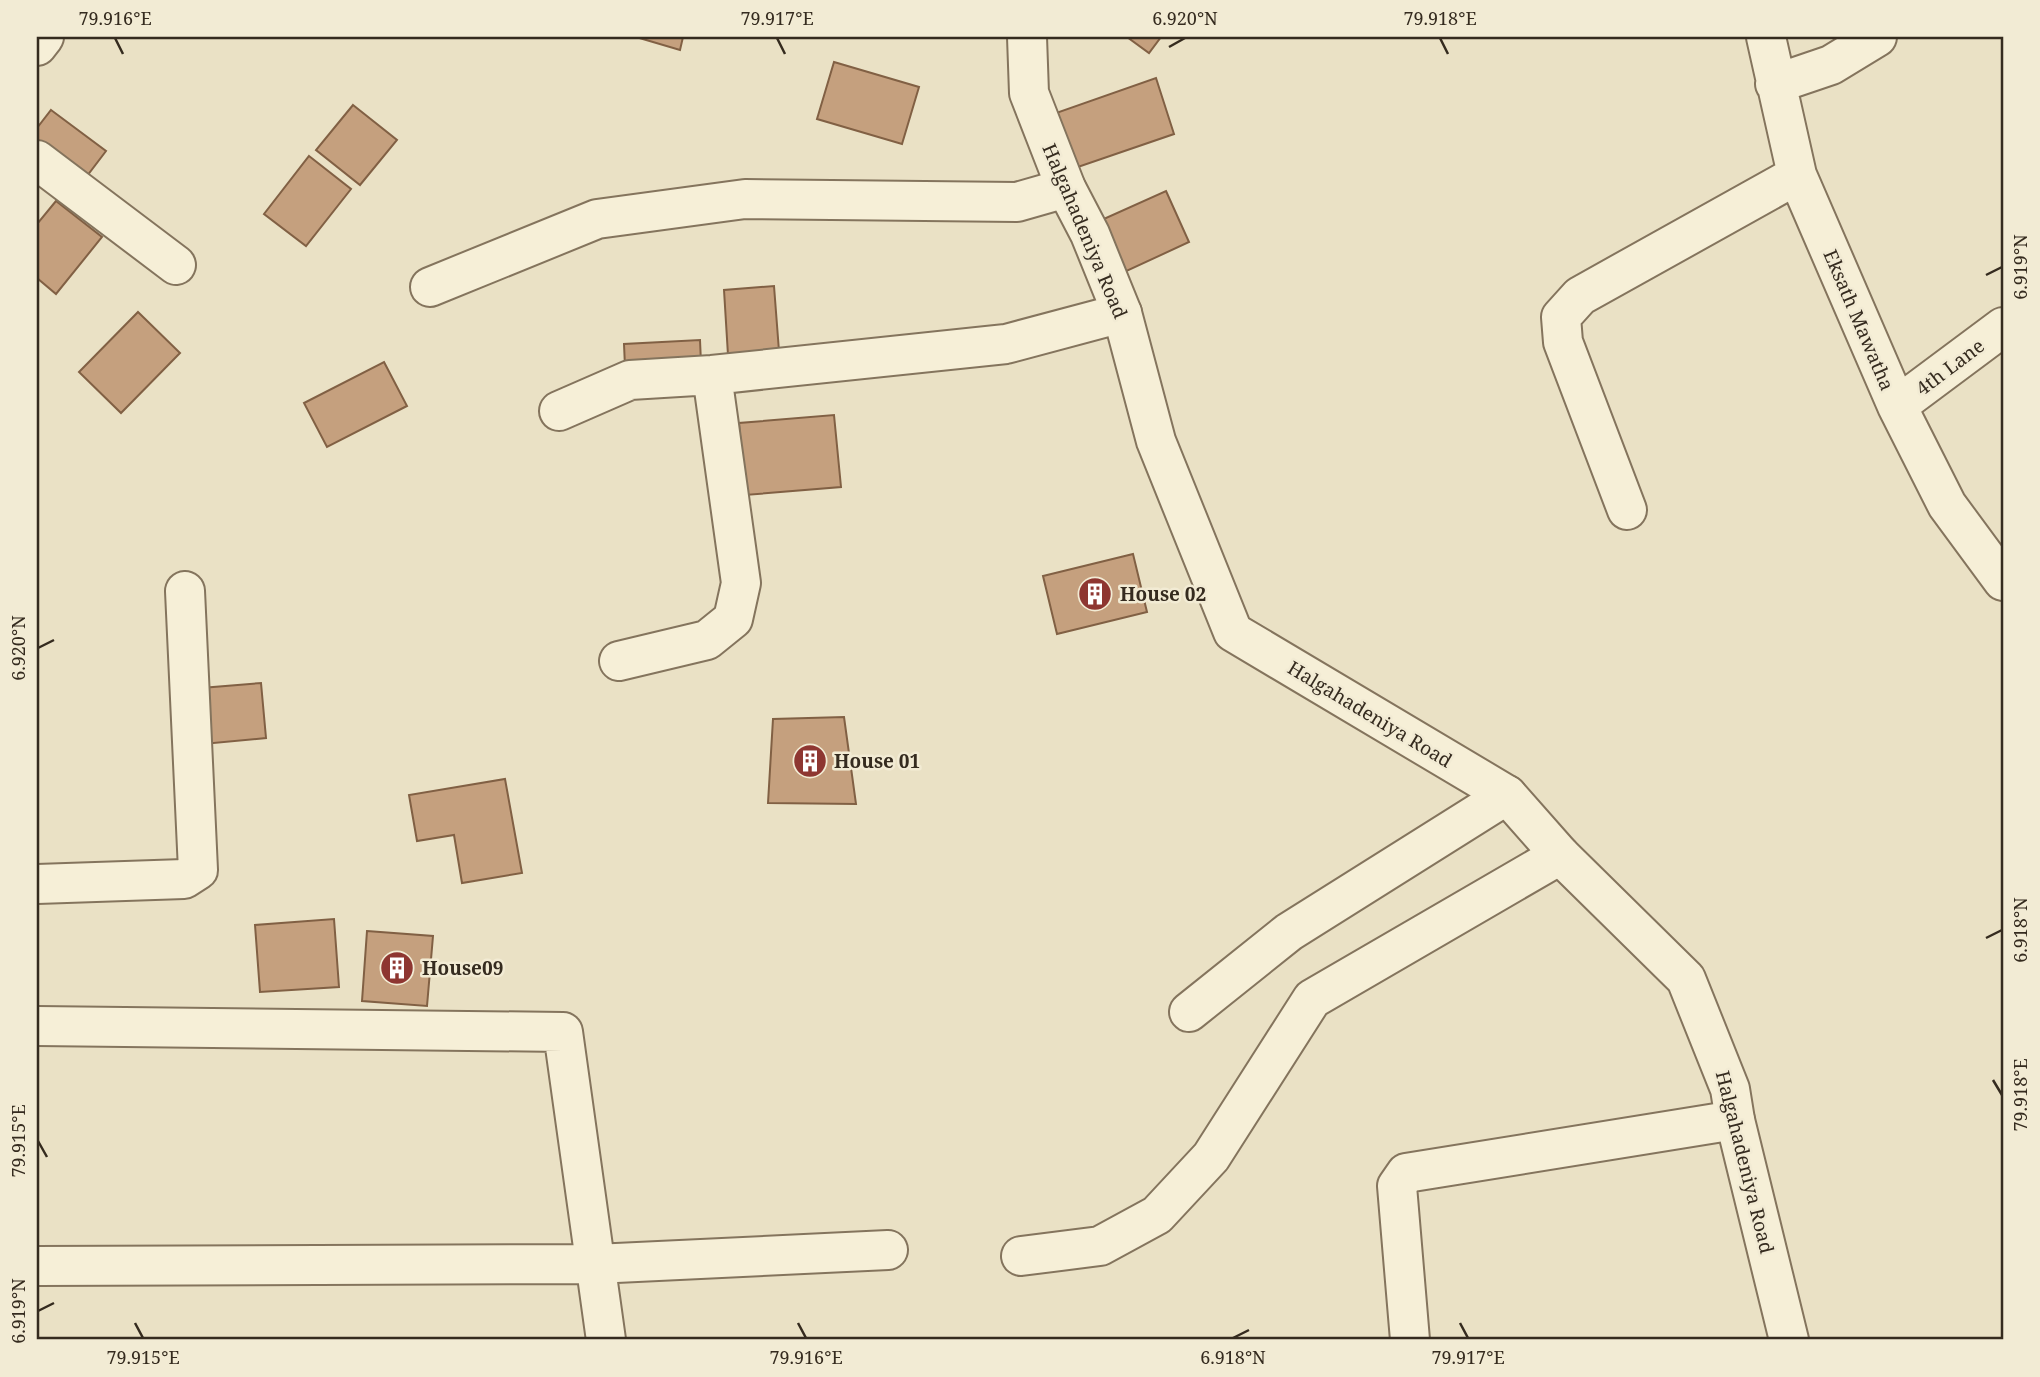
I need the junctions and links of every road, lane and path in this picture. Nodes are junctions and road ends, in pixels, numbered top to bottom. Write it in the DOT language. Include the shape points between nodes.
graph roads {
  1 [pos="44,37"];
  2 [pos="1027,37"];
  3 [pos="1766,37"];
  4 [pos="1877,37"];
  5 [pos="37,46"];
  6 [pos="1775,84"];
  7 [pos="37,160"];
  8 [pos="1797,175"];
  9 [pos="1066,188"];
  10 [pos="176,265"];
  11 [pos="430,287"];
  12 [pos="1122,313"];
  13 [pos="2003,327"];
  14 [pos="712,375"];
  15 [pos="1897,406"];
  16 [pos="559,411"];
  17 [pos="1627,510"];
  18 [pos="2003,581"];
  19 [pos="185,591"];
  20 [pos="619,661"];
  21 [pos="1507,795"];
  22 [pos="1560,855"];
  23 [pos="37,884"];
  24 [pos="1189,1012"];
  25 [pos="37,1026"];
  26 [pos="1735,1120"];
  27 [pos="888,1250"];
  28 [pos="1021,1256"];
  29 [pos="595,1264"];
  30 [pos="37,1266"];
  31 [pos="606,1340"];
  32 [pos="1410,1340"];
  33 [pos="1789,1340"];
  1 -- 5 [label="street"];
  2 -- 9 [label="street, Halgahadeniya Road" via="1030,93"];
  3 -- 6 [label="street, Eksath Mawatha"];
  4 -- 6 [label="street" via="1831,65"];
  6 -- 8 [label="street, Eksath Mawatha"];
  7 -- 10 [label="street"];
  8 -- 15 [label="street, Eksath Mawatha"];
  8 -- 17 [label="street" via="1580,296 1561,317 1563,342"];
  9 -- 11 [label="street" via="1017,202 744,199 597,219"];
  9 -- 12 [label="street, Halgahadeniya Road"];
  12 -- 14 [label="street" via="1006,344"];
  12 -- 21 [label="street, Halgahadeniya Road" via="1156,441 1233,632"];
  13 -- 15 [label="street, 4th Lane"];
  14 -- 16 [label="street" via="630,380"];
  14 -- 20 [label="street" via="741,583 733,620 707,640"];
  15 -- 18 [label="street, Eksath Mawatha" via="1947,505"];
  19 -- 23 [label="street" via="198,870 184,879"];
  21 -- 22 [label="street, Halgahadeniya Road"];
  21 -- 24 [label="street" via="1289,932"];
  22 -- 26 [label="street, Halgahadeniya Road" via="1686,979 1730,1089"];
  22 -- 28 [label="street" via="1312,999 1211,1157 1157,1214 1100,1246"];
  25 -- 29 [label="street" via="563,1032"];
  26 -- 32 [label="street" via="1406,1173 1397,1186"];
  26 -- 33 [label="street, Halgahadeniya Road"];
  27 -- 29 [label="street"];
  29 -- 30 [label="street"];
  29 -- 31 [label="street"];
}
